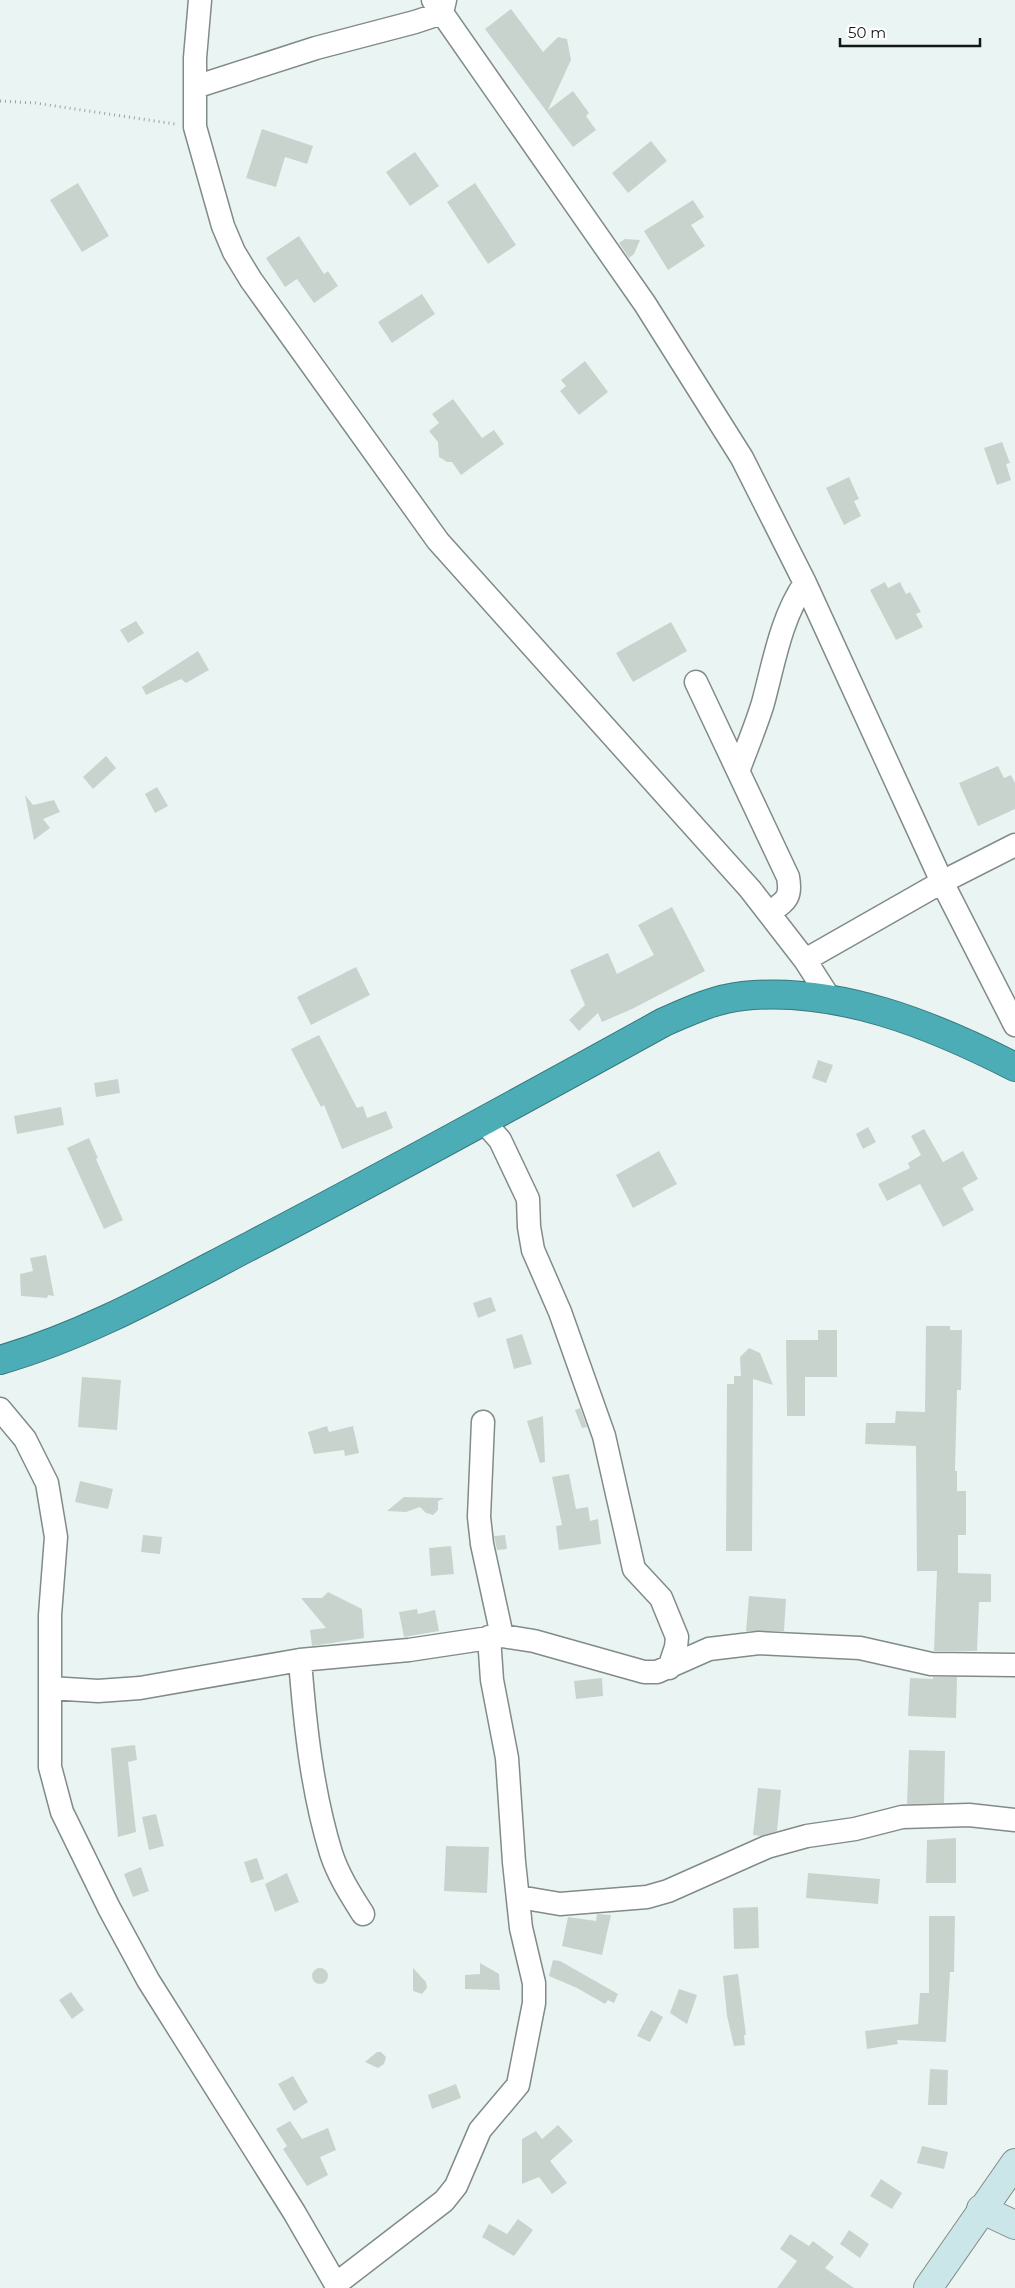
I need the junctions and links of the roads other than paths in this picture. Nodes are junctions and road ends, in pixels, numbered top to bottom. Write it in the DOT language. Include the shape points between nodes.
graph roads {
  1 [pos="200,0"];
  2 [pos="440,4"];
  3 [pos="195,87"];
  4 [pos="805,583"];
  5 [pos="696,682"];
  6 [pos="739,769"];
  7 [pos="1015,845"];
  8 [pos="942,882"];
  9 [pos="769,913"];
  10 [pos="805,960"];
  11 [pos="830,999"];
  12 [pos="1015,1025"];
  13 [pos="1015,1067"];
  14 [pos="484,1122"];
  15 [pos="0,1360"];
  16 [pos="0,1409"];
  17 [pos="483,1422"];
  18 [pos="496,1636"];
  19 [pos="677,1637"];
  20 [pos="709,1649"];
  21 [pos="300,1660"];
  22 [pos="1015,1665"];
  23 [pos="669,1668"];
  24 [pos="50,1688"];
  25 [pos="1015,1820"];
  26 [pos="519,1897"];
  27 [pos="363,1914"];
  28 [pos="1015,2163"];
  29 [pos="981,2209"];
  30 [pos="1015,2225"];
  31 [pos="337,2286"];
  32 [pos="928,2288"];
  1 -- 3 [label="street"];
  2 -- 3 [label="street" via="415,22 316,48"];
  2 -- 4 [label="street" via="645,304 742,458"];
  3 -- 9 [label="street" via="195,127 212,191 234,252 251,280 405,498 474,582"];
  4 -- 6 [label="street" via="787,616 762,706"];
  4 -- 8 [label="street"];
  5 -- 6 [label="street"];
  6 -- 9 [label="street" via="788,877 790,889 786,900"];
  7 -- 8 [label="street"];
  8 -- 10 [label="street"];
  8 -- 12 [label="street"];
  9 -- 10 [label="street"];
  10 -- 11 [label="street"];
  11 -- 13 [label="highway" via="962,1040"];
  11 -- 14 [label="highway" via="742,996 702,1005 664,1022"];
  14 -- 15 [label="highway" via="119,1315 41,1349"];
  14 -- 19 [label="street" via="500,1140 528,1198 533,1250 560,1312 604,1436 634,1569 661,1598"];
  16 -- 24 [label="street" via="25,1439 47,1482 56,1537 50,1615"];
  17 -- 18 [label="street" via="479,1517"];
  18 -- 21 [label="street" via="409,1650"];
  18 -- 23 [label="street" via="534,1640 644,1672"];
  18 -- 26 [label="street" via="492,1680 507,1758"];
  19 -- 20 [label="street" via="685,1644"];
  19 -- 23 [label="street"];
  20 -- 22 [label="street" via="759,1643 804,1644 860,1648 931,1664"];
  20 -- 23 [label="street"];
  21 -- 24 [label="street" via="140,1688 98,1691"];
  21 -- 27 [label="street" via="310,1756 331,1854 342,1880"];
  24 -- 31 [label="street" via="50,1767 72,1836 148,1980"];
  25 -- 26 [label="street" via="969,1816 902,1817 768,1847 647,1897 560,1904"];
  26 -- 31 [label="street" via="534,1983 533,2011 518,2085 480,2130 456,2186 444,2201"];
  28 -- 29 [label="street"];
  29 -- 30 [label="street"];
  29 -- 32 [label="street"];
}
